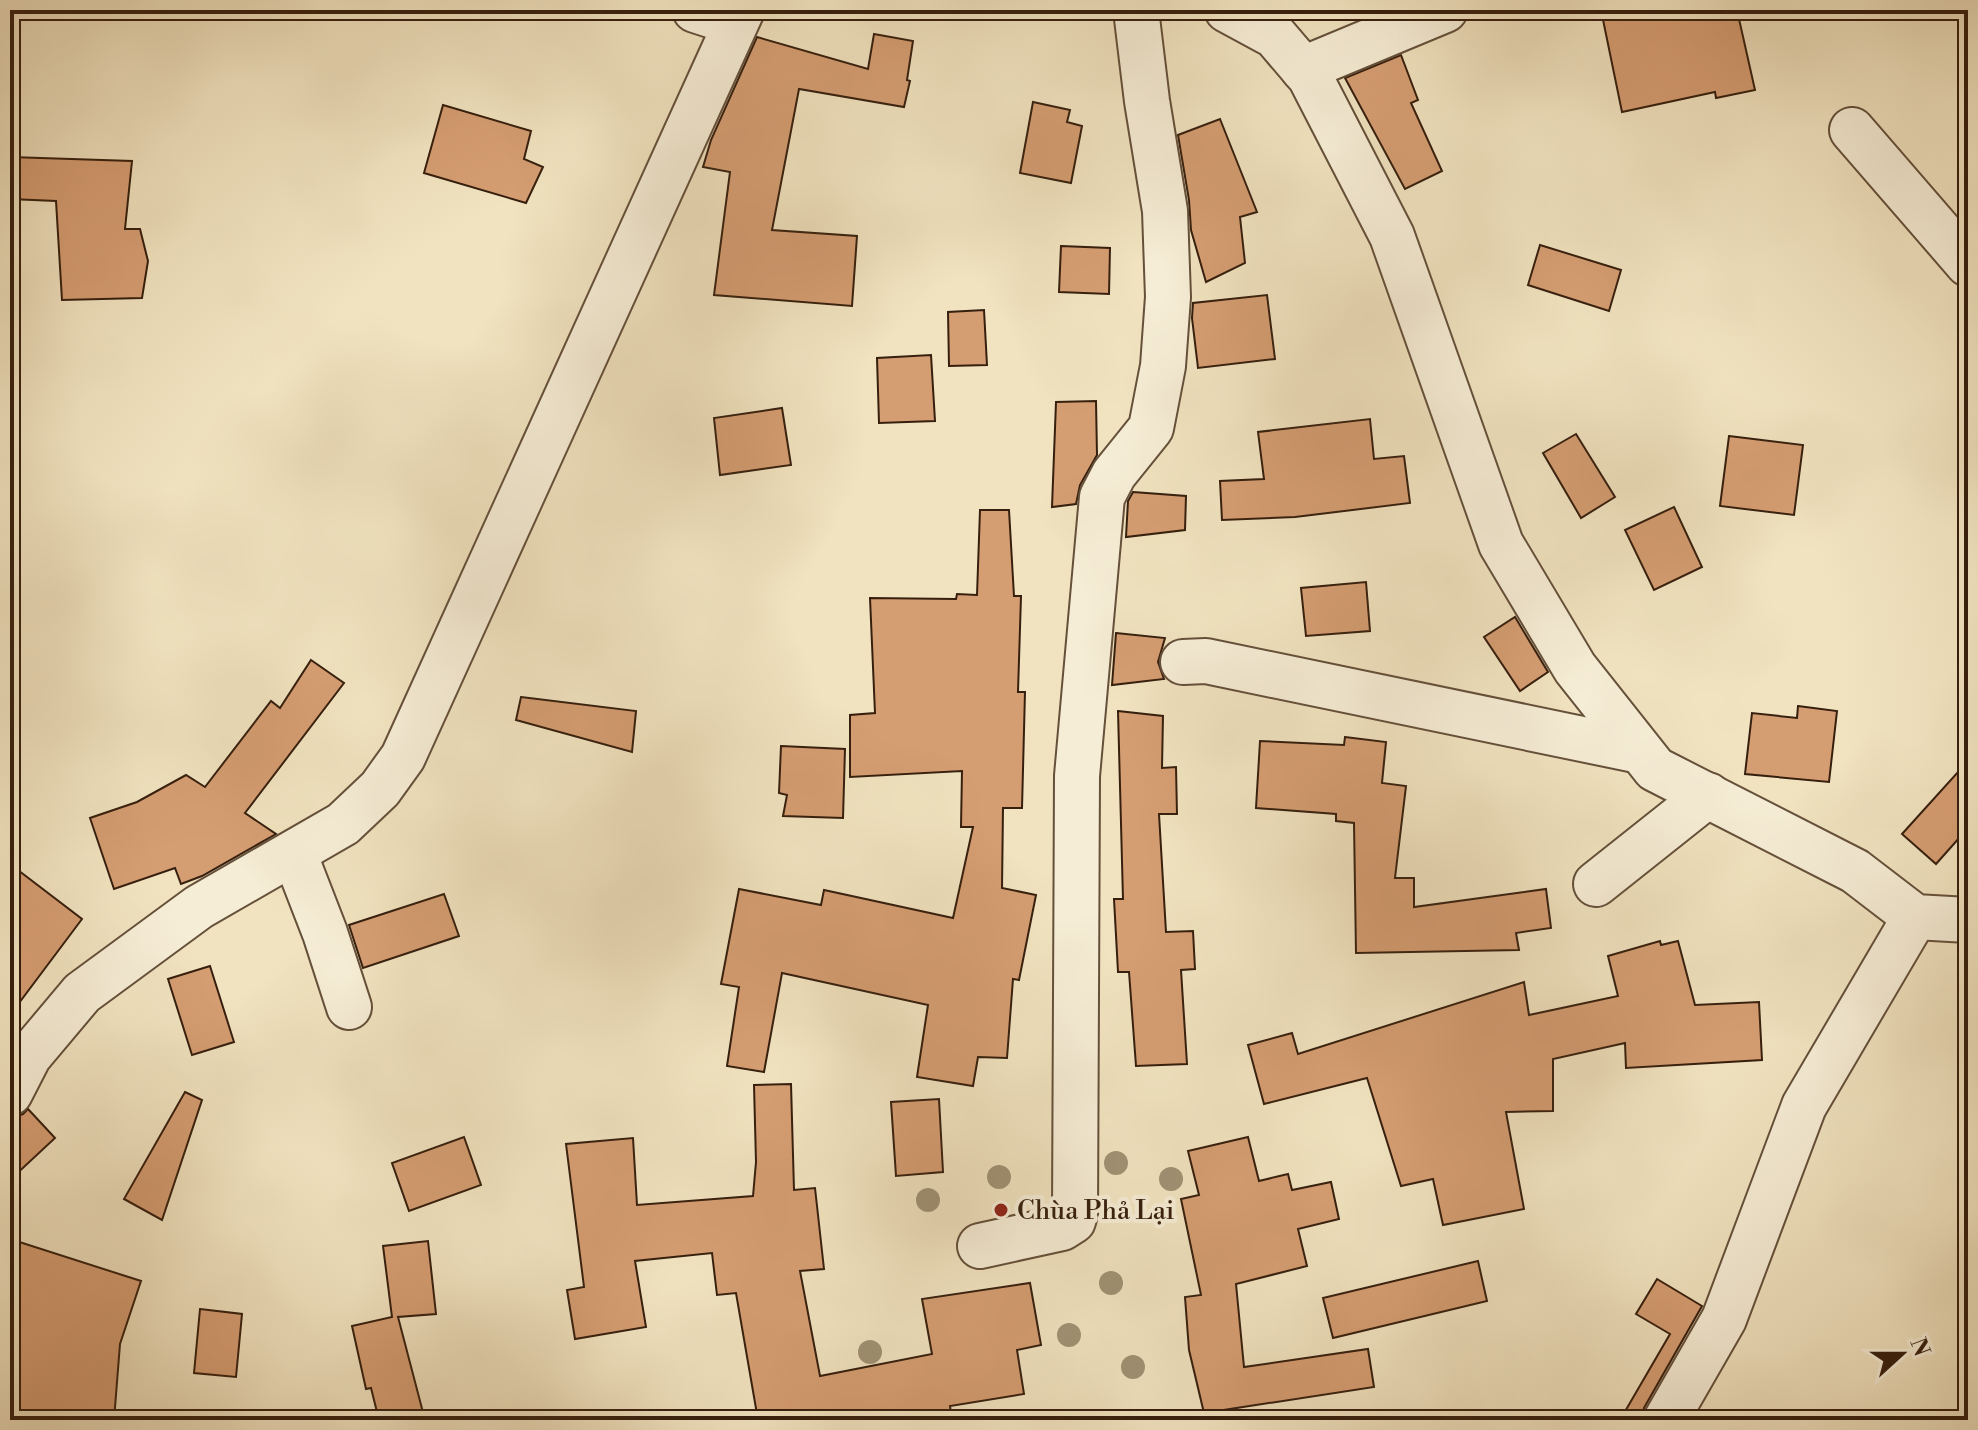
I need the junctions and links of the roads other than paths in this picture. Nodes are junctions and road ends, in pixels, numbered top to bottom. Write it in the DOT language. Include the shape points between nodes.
graph roads {
  1 [pos="1136,10"];
  2 [pos="1227,10"];
  3 [pos="1445,10"];
  4 [pos="724,14"];
  5 [pos="1303,69"];
  6 [pos="1852,130"];
  7 [pos="1968,264"];
  8 [pos="1183,662"];
  9 [pos="1640,751"];
  10 [pos="1708,795"];
  11 [pos="294,853"];
  12 [pos="1596,884"];
  13 [pos="1915,917"];
  14 [pos="1968,920"];
  15 [pos="349,1007"];
  16 [pos="10,1093"];
  17 [pos="980,1246"];
  18 [pos="1666,1420"];
  1 -- 17 [label="street" via="1165,211 1168,297 1151,428 1102,497 1077,776 1075,1214 1062,1228"];
  2 -- 5 [label="street" via="1275,36"];
  3 -- 5 [label="street"];
  4 -- 11 [label="street" via="403,757 380,789 343,824"];
  5 -- 9 [label="street" via="1392,236 1501,544 1575,668"];
  6 -- 7 [label="street"];
  8 -- 9 [label="street" via="1206,661"];
  9 -- 10 [label="street" via="1655,769"];
  10 -- 12 [label="street"];
  10 -- 13 [label="street" via="1855,871"];
  11 -- 15 [label="street"];
  11 -- 16 [label="street" via="199,907 82,993 29,1056"];
  13 -- 14 [label="street"];
  13 -- 18 [label="street" via="1804,1106 1724,1319"];
}
